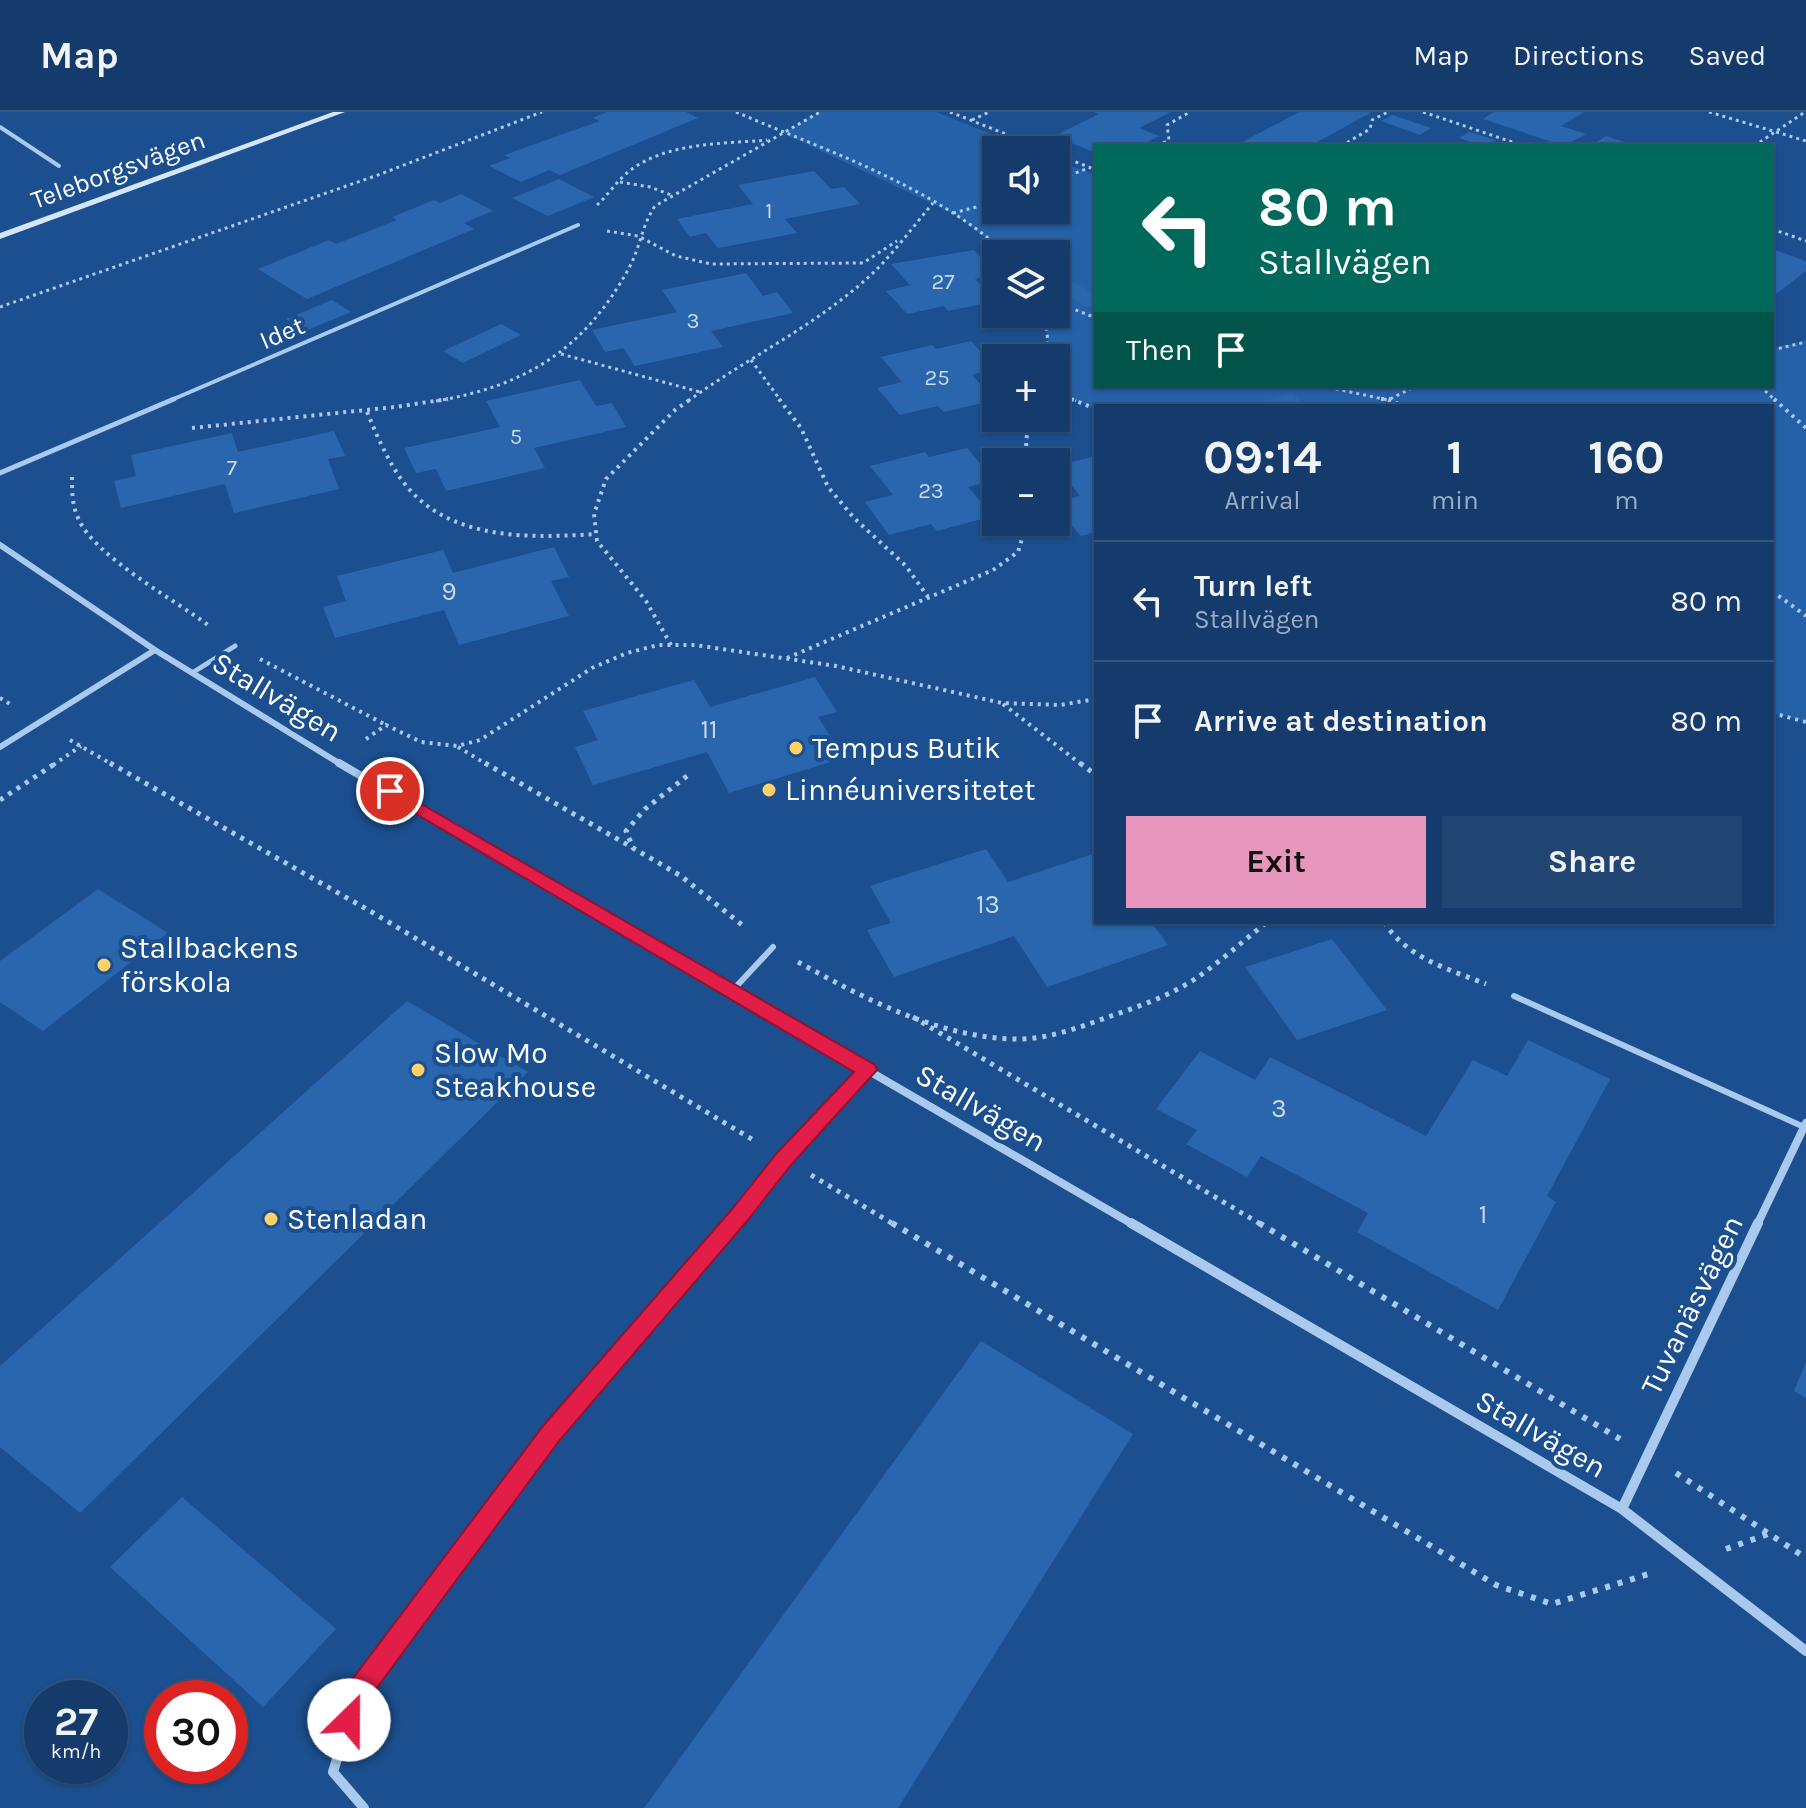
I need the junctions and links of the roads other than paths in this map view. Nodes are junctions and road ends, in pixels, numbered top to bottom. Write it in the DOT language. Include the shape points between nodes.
graph roads {
  1 [pos="341,112"];
  2 [pos="0,127"];
  3 [pos="59,166"];
  4 [pos="578,225"];
  5 [pos="0,236"];
  6 [pos="0,473"];
  7 [pos="1,548"];
  8 [pos="235,646"];
  9 [pos="155,650"];
  10 [pos="192,673"];
  11 [pos="0,747"];
  12 [pos="773,947"];
  13 [pos="732,991"];
  14 [pos="1514,996"];
  15 [pos="868,1070"];
  16 [pos="1805,1125"];
  17 [pos="1622,1509"];
  18 [pos="1806,1651"];
  19 [pos="364,1808"];
  1 -- 5 [label="main road, Teleborgsvägen"];
  2 -- 3 [label="lane"];
  4 -- 6 [label="lane, Idet"];
  7 -- 9 [label="street, Stallvägen"];
  8 -- 10 [label="lane"];
  9 -- 10 [label="street, Stallvägen"];
  9 -- 11 [label="street"];
  10 -- 13 [label="street, Stallvägen"];
  12 -- 13 [label="lane"];
  13 -- 15 [label="street, Stallvägen"];
  14 -- 16 [label="lane"];
  15 -- 17 [label="street, Stallvägen"];
  15 -- 19 [label="street" via="784,1159 551,1434 357,1693 333,1772"];
  16 -- 17 [label="street, Tuvanäsvägen"];
  17 -- 18 [label="street, Stallvägen"];
}
